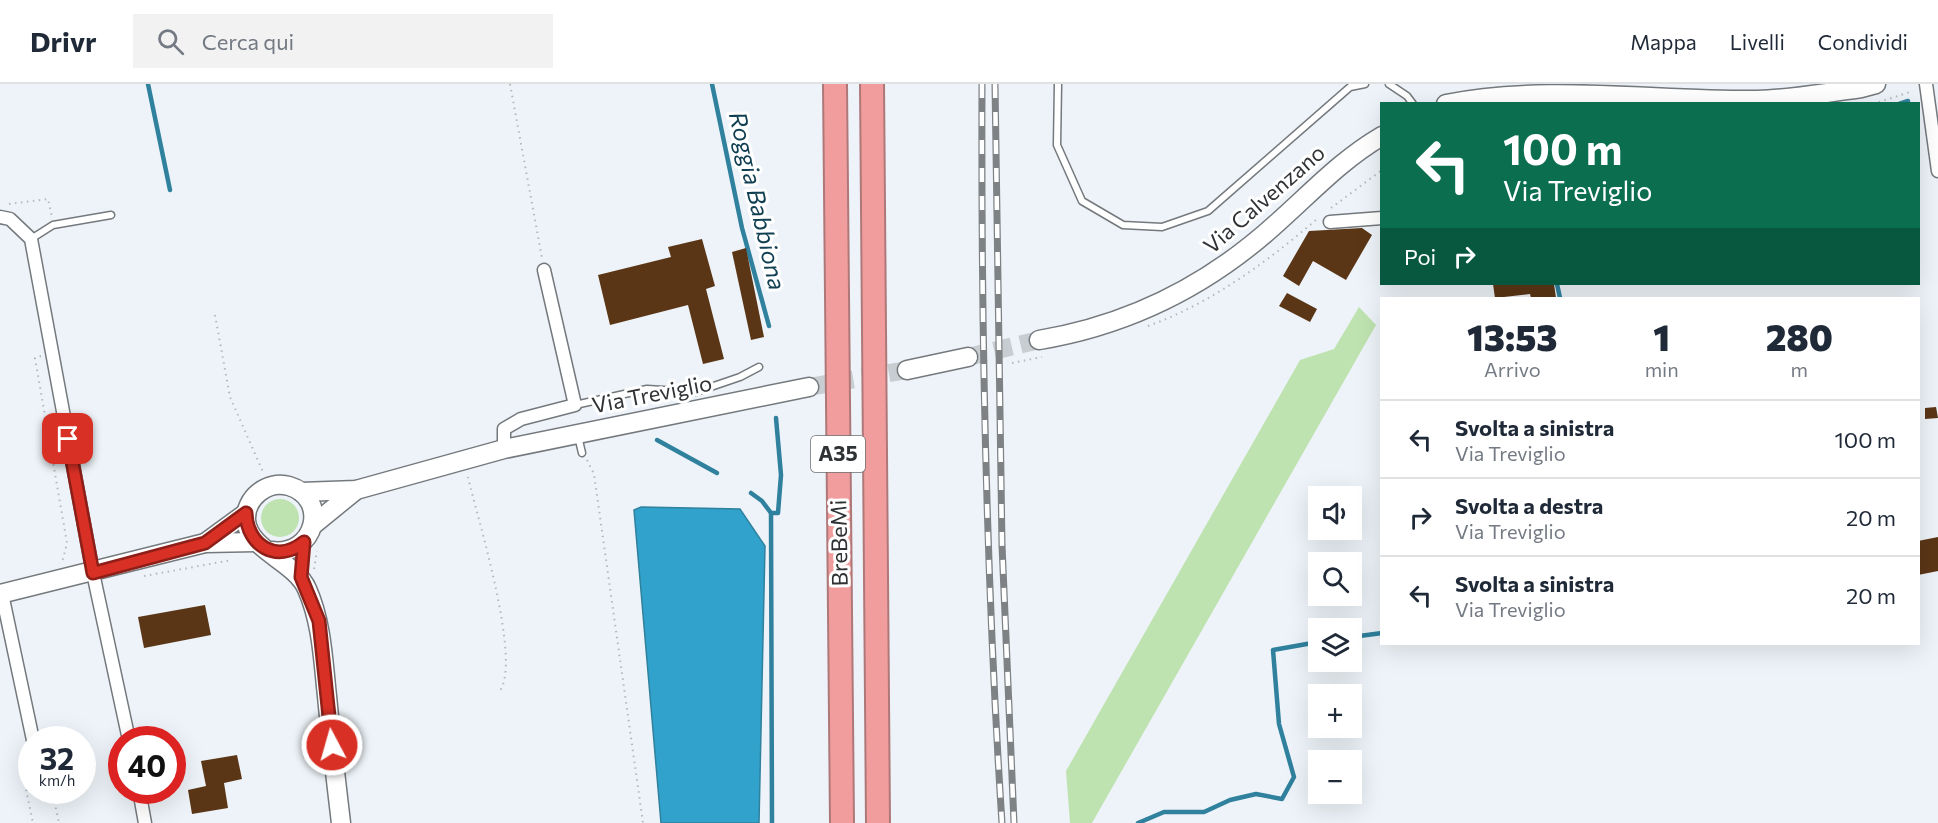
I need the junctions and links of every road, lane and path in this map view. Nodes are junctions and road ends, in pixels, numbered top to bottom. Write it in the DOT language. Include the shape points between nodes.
graph roads {
  1 [pos="510,84"];
  2 [pos="835,84"];
  3 [pos="872,84"];
  4 [pos="1058,84"];
  5 [pos="1365,84"];
  6 [pos="1389,84"];
  7 [pos="1876,84"];
  8 [pos="1921,87"];
  9 [pos="1692,100"];
  10 [pos="1412,102"];
  11 [pos="1453,102"];
  12 [pos="1879,102"];
  13 [pos="1380,136"];
  14 [pos="1938,171"];
  15 [pos="0,206"];
  16 [pos="111,215"];
  17 [pos="0,217"];
  18 [pos="1380,218"];
  19 [pos="1330,222"];
  20 [pos="53,225"];
  21 [pos="31,239"];
  22 [pos="544,270"];
  23 [pos="215,315"];
  24 [pos="1039,340"];
  25 [pos="47,355"];
  26 [pos="968,357"];
  27 [pos="759,367"];
  28 [pos="907,370"];
  29 [pos="809,387"];
  30 [pos="575,405"];
  31 [pos="577,433"];
  32 [pos="504,449"];
  33 [pos="582,453"];
  34 [pos="460,476"];
  35 [pos="268,487"];
  36 [pos="356,490"];
  37 [pos="301,492"];
  38 [pos="246,513"];
  39 [pos="313,525"];
  40 [pos="205,543"];
  41 [pos="312,544"];
  42 [pos="263,547"];
  43 [pos="238,559"];
  44 [pos="57,564"];
  45 [pos="93,573"];
  46 [pos="143,576"];
  47 [pos="301,577"];
  48 [pos="1,594"];
  49 [pos="499,692"];
  50 [pos="30,726"];
  51 [pos="126,726"];
  52 [pos="30,804"];
  53 [pos="55,804"];
  54 [pos="142,804"];
  55 [pos="34,823"];
  56 [pos="59,823"];
  57 [pos="146,823"];
  58 [pos="341,823"];
  59 [pos="643,823"];
  60 [pos="842,823"];
  61 [pos="878,823"];
  1 -- 22 [label="path"];
  2 -- 60 [label="highway, BreBeMi / A35"];
  3 -- 61 [label="highway, BreBeMi / A35"];
  4 -- 5 [label="lane" via="1057,145 1082,201 1123,225 1162,227 1208,211 1350,87"];
  6 -- 10 [label="lane"];
  7 -- 9 [label="main road" via="1757,100"];
  8 -- 12 [label="path"];
  8 -- 14 [label="street"];
  9 -- 11 [label="main road" via="1592,87 1549,86 1492,90"];
  13 -- 24 [label="main road, Via Calvenzano" via="1322,179 1277,224 1219,270 1143,311 1072,335"];
  15 -- 20 [label="path" via="48,199"];
  16 -- 20 [label="lane"];
  17 -- 21 [label="street" via="10,219"];
  18 -- 19 [label="street"];
  20 -- 21 [label="lane"];
  21 -- 45 [label="street"];
  22 -- 30 [label="street, Via Treviglio"];
  23 -- 35 [label="path" via="230,397"];
  25 -- 44 [label="path" via="35,357 67,543 63,559"];
  26 -- 28 [label="main road"];
  27 -- 30 [label="lane" via="696,392 647,389"];
  29 -- 31 [label="main road, Via Treviglio"];
  30 -- 32 [label="street, Via Treviglio" via="521,419 504,429"];
  31 -- 32 [label="main road, Via Treviglio"];
  31 -- 33 [label="lane"];
  32 -- 36 [label="main road, Via Treviglio"];
  33 -- 59 [label="path" via="594,474"];
  34 -- 49 [label="path" via="467,474 507,645 505,685"];
  35 -- 37 [label="main road, Via Treviglio" via="279,485"];
  35 -- 38 [label="main road" via="250,502"];
  36 -- 37 [label="main road, Via Treviglio"];
  36 -- 39 [label="main road, Via Treviglio"];
  37 -- 39 [label="main road" via="311,507"];
  38 -- 40 [label="main road"];
  38 -- 42 [label="main road" via="250,534"];
  39 -- 41 [label="main road, Via Treviglio"];
  40 -- 42 [label="main road"];
  40 -- 45 [label="main road"];
  41 -- 42 [label="main road" via="289,551"];
  41 -- 47 [label="main road"];
  41 -- 47 [label="path" via="314,573"];
  42 -- 47 [label="main road"];
  43 -- 46 [label="path"];
  45 -- 48 [label="main road"];
  45 -- 51 [label="street"];
  47 -- 58 [label="main road" via="319,621"];
  48 -- 50 [label="street"];
  52 -- 55 [label="path"];
  53 -- 56 [label="path"];
  54 -- 57 [label="street"];
}
